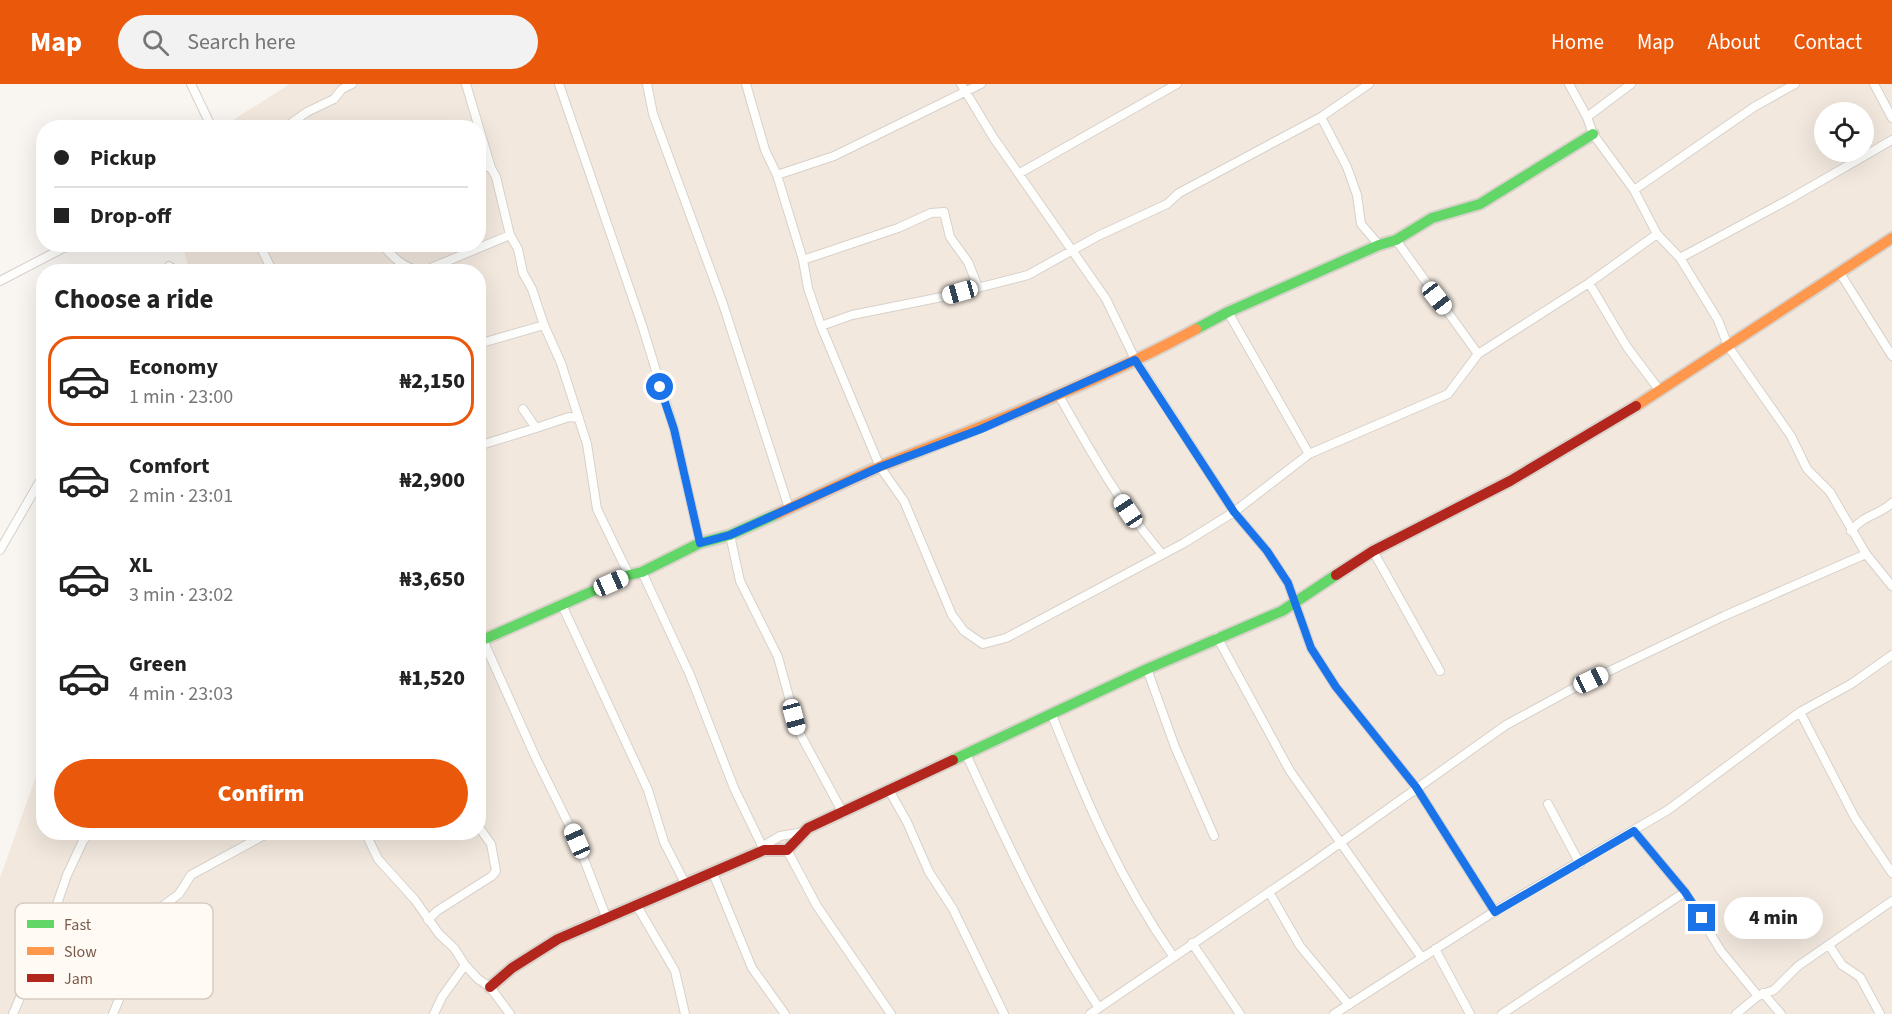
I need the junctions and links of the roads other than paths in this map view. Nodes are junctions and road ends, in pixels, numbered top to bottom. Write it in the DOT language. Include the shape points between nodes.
graph roads {
  1 [pos="191,84"];
  2 [pos="352,84"];
  3 [pos="466,84"];
  4 [pos="559,84"];
  5 [pos="647,84"];
  6 [pos="746,84"];
  7 [pos="981,84"];
  8 [pos="1177,84"];
  9 [pos="1369,84"];
  10 [pos="1569,84"];
  11 [pos="1631,84"];
  12 [pos="1795,84"];
  13 [pos="1874,84"];
  14 [pos="962,87"];
  15 [pos="1321,117"];
  16 [pos="1587,117"];
  17 [pos="1892,118"];
  18 [pos="208,120"];
  19 [pos="295,120"];
  20 [pos="477,120"];
  21 [pos="1593,134"];
  22 [pos="1892,140"];
  23 [pos="486,151"];
  24 [pos="486,166"];
  25 [pos="491,168"];
  26 [pos="1020,173"];
  27 [pos="777,175"];
  28 [pos="1634,190"];
  29 [pos="1657,234"];
  30 [pos="510,235"];
  31 [pos="1892,238"];
  32 [pos="1396,240"];
  33 [pos="486,245"];
  34 [pos="1379,245"];
  35 [pos="56,252"];
  36 [pos="388,252"];
  37 [pos="468,252"];
  38 [pos="1072,252"];
  39 [pos="1680,258"];
  40 [pos="803,260"];
  41 [pos="403,264"];
  42 [pos="438,264"];
  43 [pos="1840,273"];
  44 [pos="0,281"];
  45 [pos="1589,284"];
  46 [pos="978,287"];
  47 [pos="1228,312"];
  48 [pos="544,325"];
  49 [pos="821,326"];
  50 [pos="486,342"];
  51 [pos="1728,346"];
  52 [pos="1478,354"];
  53 [pos="1892,356"];
  54 [pos="1135,360"];
  55 [pos="1660,391"];
  56 [pos="1059,394"];
  57 [pos="523,409"];
  58 [pos="579,418"];
  59 [pos="536,428"];
  60 [pos="486,444"];
  61 [pos="1309,454"];
  62 [pos="880,467"];
  63 [pos="36,488"];
  64 [pos="1892,503"];
  65 [pos="789,508"];
  66 [pos="1234,512"];
  67 [pos="1851,531"];
  68 [pos="730,535"];
  69 [pos="700,543"];
  70 [pos="0,550"];
  71 [pos="1373,551"];
  72 [pos="1162,554"];
  73 [pos="1866,554"];
  74 [pos="642,572"];
  75 [pos="628,575"];
  76 [pos="1892,586"];
  77 [pos="1293,603"];
  78 [pos="562,605"];
  79 [pos="1217,637"];
  80 [pos="486,639"];
  81 [pos="486,652"];
  82 [pos="1892,655"];
  83 [pos="1147,669"];
  84 [pos="1440,671"];
  85 [pos="1800,712"];
  86 [pos="1052,715"];
  87 [pos="966,754"];
  88 [pos="1416,787"];
  89 [pos="889,790"];
  90 [pos="1548,804"];
  91 [pos="843,813"];
  92 [pos="1634,831"];
  93 [pos="804,832"];
  94 [pos="1214,836"];
  95 [pos="486,837"];
  96 [pos="84,840"];
  97 [pos="255,840"];
  98 [pos="369,840"];
  99 [pos="1340,844"];
  100 [pos="764,848"];
  101 [pos="787,850"];
  102 [pos="1580,864"];
  103 [pos="713,873"];
  104 [pos="1892,873"];
  105 [pos="686,885"];
  106 [pos="1269,892"];
  107 [pos="1685,892"];
  108 [pos="1892,901"];
  109 [pos="57,903"];
  110 [pos="166,903"];
  111 [pos="637,906"];
  112 [pos="1495,912"];
  113 [pos="607,919"];
  114 [pos="428,920"];
  115 [pos="1192,943"];
  116 [pos="1829,945"];
  117 [pos="1435,950"];
  118 [pos="1173,956"];
  119 [pos="1422,958"];
  120 [pos="465,965"];
  121 [pos="490,987"];
  122 [pos="1761,994"];
  123 [pos="19,999"];
  124 [pos="119,999"];
  125 [pos="1349,1005"];
  126 [pos="1099,1008"];
  127 [pos="13,1014"];
  128 [pos="113,1014"];
  129 [pos="434,1014"];
  130 [pos="510,1014"];
  131 [pos="685,1014"];
  132 [pos="785,1014"];
  133 [pos="891,1014"];
  134 [pos="1004,1014"];
  135 [pos="1090,1014"];
  136 [pos="1240,1014"];
  137 [pos="1334,1014"];
  138 [pos="1470,1014"];
  139 [pos="1502,1014"];
  140 [pos="1736,1014"];
  141 [pos="1780,1014"];
  142 [pos="1880,1014"];
  1 -- 18 [label="street"];
  2 -- 19 [label="street" via="334,99"];
  3 -- 20 [label="street"];
  4 -- 69 [label="street" via="674,429"];
  5 -- 65 [label="street" via="653,114 723,304"];
  6 -- 27 [label="street" via="765,150"];
  7 -- 14 [label="street"];
  8 -- 26 [label="street"];
  9 -- 15 [label="street"];
  10 -- 16 [label="street"];
  11 -- 16 [label="street"];
  12 -- 28 [label="street" via="1754,107"];
  13 -- 17 [label="street"];
  14 -- 26 [label="street"];
  14 -- 27 [label="street" via="834,156"];
  15 -- 34 [label="street" via="1347,167 1357,195 1361,224"];
  15 -- 38 [label="street" via="1179,193 1156,210"];
  16 -- 21 [label="street"];
  21 -- 28 [label="street"];
  21 -- 32 [label="street" via="1480,204 1432,218"];
  22 -- 39 [label="street"];
  23 -- 25 [label="street"];
  24 -- 25 [label="street"];
  25 -- 30 [label="street"];
  26 -- 38 [label="street"];
  27 -- 40 [label="street"];
  28 -- 29 [label="street"];
  29 -- 39 [label="street"];
  29 -- 45 [label="street"];
  30 -- 33 [label="street"];
  30 -- 48 [label="street"];
  31 -- 43 [label="street"];
  32 -- 34 [label="street"];
  32 -- 52 [label="street"];
  34 -- 47 [label="street"];
  35 -- 44 [label="street"];
  36 -- 41 [label="street"];
  37 -- 42 [label="street"];
  38 -- 46 [label="street" via="1028,275"];
  38 -- 54 [label="street" via="1106,298"];
  39 -- 51 [label="street" via="1718,320"];
  40 -- 46 [label="street" via="944,212 950,237 968,262"];
  40 -- 49 [label="street"];
  43 -- 51 [label="street"];
  43 -- 53 [label="street"];
  45 -- 52 [label="street"];
  45 -- 55 [label="street" via="1627,347"];
  46 -- 49 [label="street" via="852,315"];
  47 -- 54 [label="street"];
  47 -- 61 [label="street"];
  48 -- 50 [label="street"];
  48 -- 58 [label="street"];
  49 -- 62 [label="street"];
  51 -- 55 [label="street"];
  51 -- 67 [label="street" via="1791,436 1807,469 1830,492"];
  52 -- 61 [label="street" via="1448,394"];
  54 -- 56 [label="street"];
  54 -- 66 [label="street"];
  55 -- 71 [label="street" via="1510,481"];
  56 -- 62 [label="street"];
  56 -- 72 [label="street" via="1107,480"];
  57 -- 59 [label="street"];
  58 -- 59 [label="street" via="569,417"];
  58 -- 75 [label="street" via="597,509"];
  59 -- 60 [label="street"];
  61 -- 66 [label="street"];
  62 -- 65 [label="street"];
  62 -- 72 [label="street" via="904,501 952,615 964,632 983,645 1006,638"];
  63 -- 70 [label="street"];
  64 -- 67 [label="street" via="1882,512 1862,517"];
  65 -- 68 [label="street"];
  66 -- 72 [label="street"];
  66 -- 77 [label="street" via="1288,583"];
  67 -- 73 [label="street"];
  68 -- 69 [label="street"];
  68 -- 91 [label="street" via="740,581 778,657 798,730"];
  69 -- 74 [label="street"];
  71 -- 77 [label="street"];
  71 -- 84 [label="street"];
  73 -- 76 [label="street"];
  73 -- 88 [label="street" via="1572,689 1506,725"];
  74 -- 75 [label="street"];
  74 -- 100 [label="street"];
  75 -- 78 [label="street"];
  77 -- 79 [label="street"];
  77 -- 88 [label="street" via="1311,648 1336,687"];
  78 -- 80 [label="street"];
  78 -- 105 [label="street" via="648,790 664,842"];
  79 -- 83 [label="street"];
  79 -- 99 [label="street" via="1290,771"];
  81 -- 113 [label="street" via="577,841"];
  82 -- 85 [label="street" via="1851,684"];
  83 -- 86 [label="street"];
  83 -- 94 [label="street" via="1174,747"];
  85 -- 92 [label="street"];
  85 -- 104 [label="street" via="1855,818"];
  86 -- 87 [label="street"];
  86 -- 118 [label="street" via="1110,852 1141,910"];
  87 -- 89 [label="street"];
  87 -- 126 [label="street" via="1021,872 1068,961"];
  88 -- 99 [label="street"];
  88 -- 112 [label="street"];
  89 -- 91 [label="street"];
  89 -- 134 [label="street"];
  90 -- 102 [label="street"];
  91 -- 93 [label="street"];
  92 -- 102 [label="street"];
  92 -- 107 [label="street"];
  93 -- 100 [label="street" via="780,836"];
  93 -- 101 [label="street"];
  95 -- 114 [label="street" via="496,871"];
  96 -- 109 [label="street"];
  97 -- 110 [label="street" via="191,874 178,894"];
  98 -- 114 [label="street" via="378,859"];
  99 -- 106 [label="street"];
  99 -- 119 [label="street"];
  100 -- 101 [label="street"];
  100 -- 103 [label="street"];
  101 -- 133 [label="street" via="816,906"];
  102 -- 112 [label="street"];
  103 -- 105 [label="street"];
  103 -- 132 [label="street" via="752,968"];
  105 -- 111 [label="street"];
  106 -- 115 [label="street"];
  106 -- 125 [label="street" via="1300,946"];
  107 -- 122 [label="street" via="1721,951"];
  107 -- 139 [label="street"];
  108 -- 116 [label="street"];
  111 -- 113 [label="street"];
  111 -- 131 [label="street" via="675,971"];
  112 -- 117 [label="street"];
  113 -- 121 [label="street" via="558,939"];
  114 -- 120 [label="street"];
  115 -- 118 [label="street"];
  115 -- 136 [label="street"];
  116 -- 122 [label="street" via="1798,966 1774,990"];
  116 -- 142 [label="street" via="1842,965 1860,977"];
  117 -- 119 [label="street"];
  117 -- 138 [label="street"];
  118 -- 126 [label="street"];
  119 -- 125 [label="street"];
  120 -- 121 [label="street"];
  120 -- 129 [label="street"];
  121 -- 130 [label="street"];
  122 -- 140 [label="street"];
  122 -- 141 [label="street"];
  123 -- 127 [label="street"];
  124 -- 128 [label="street"];
  125 -- 137 [label="street"];
  126 -- 135 [label="street"];
}
